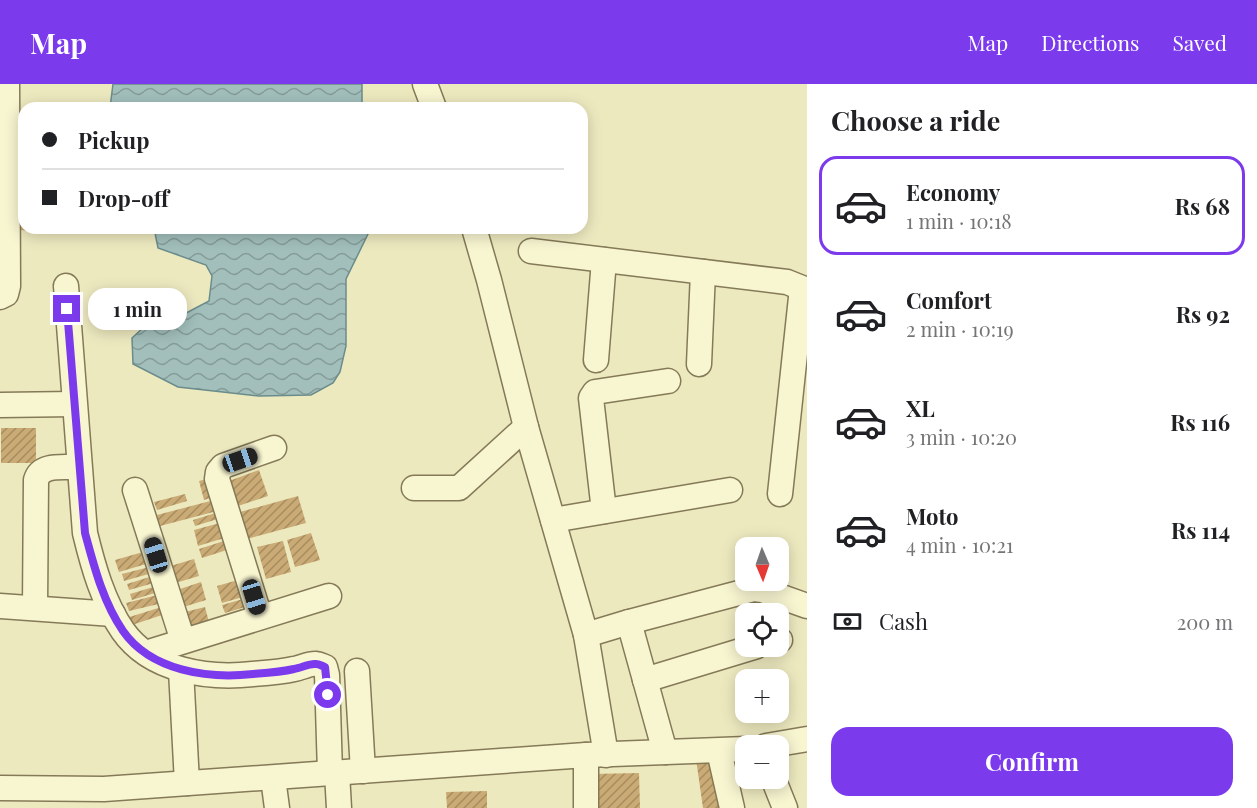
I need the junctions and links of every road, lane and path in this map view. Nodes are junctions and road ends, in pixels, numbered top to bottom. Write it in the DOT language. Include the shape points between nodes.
graph roads {
  1 [pos="7,84"];
  2 [pos="424,84"];
  3 [pos="432,102"];
  4 [pos="476,234"];
  5 [pos="531,251"];
  6 [pos="604,260"];
  7 [pos="703,272"];
  8 [pos="66,286"];
  9 [pos="0,297"];
  10 [pos="596,360"];
  11 [pos="699,364"];
  12 [pos="668,381"];
  13 [pos="74,404"];
  14 [pos="0,405"];
  15 [pos="797,426"];
  16 [pos="526,427"];
  17 [pos="274,448"];
  18 [pos="80,467"];
  19 [pos="414,488"];
  20 [pos="135,490"];
  21 [pos="730,490"];
  22 [pos="780,494"];
  23 [pos="604,511"];
  24 [pos="554,520"];
  25 [pos="329,596"];
  26 [pos="0,606"];
  27 [pos="807,606"];
  28 [pos="34,608"];
  29 [pos="113,614"];
  30 [pos="260,617"];
  31 [pos="629,622"];
  32 [pos="586,635"];
  33 [pos="183,641"];
  34 [pos="146,653"];
  35 [pos="735,653"];
  36 [pos="181,670"];
  37 [pos="357,671"];
  38 [pos="645,680"];
  39 [pos="807,739"];
  40 [pos="789,742"];
  41 [pos="735,750"];
  42 [pos="719,751"];
  43 [pos="664,752"];
  44 [pos="596,755"];
  45 [pos="363,771"];
  46 [pos="333,773"];
  47 [pos="273,778"];
  48 [pos="187,783"];
  49 [pos="0,788"];
  50 [pos="104,789"];
  51 [pos="777,789"];
  52 [pos="74,808"];
  53 [pos="277,808"];
  54 [pos="339,808"];
  55 [pos="586,808"];
  56 [pos="732,808"];
  57 [pos="785,808"];
  1 -- 9 [label="street" via="8,286 6,294"];
  2 -- 3 [label="street"];
  4 -- 16 [label="street"];
  5 -- 6 [label="street"];
  6 -- 7 [label="street"];
  6 -- 10 [label="street"];
  7 -- 11 [label="street"];
  7 -- 15 [label="street" via="787,282 802,288"];
  8 -- 13 [label="street"];
  12 -- 23 [label="street" via="595,392 591,398"];
  13 -- 14 [label="street"];
  13 -- 18 [label="street"];
  15 -- 22 [label="street"];
  16 -- 19 [label="street" via="459,488"];
  16 -- 24 [label="street"];
  17 -- 30 [label="street" via="223,466 217,479"];
  18 -- 28 [label="street" via="43,469 38,473"];
  18 -- 29 [label="street" via="85,533"];
  20 -- 33 [label="street"];
  21 -- 23 [label="street"];
  23 -- 24 [label="street"];
  24 -- 32 [label="street"];
  25 -- 30 [label="street"];
  26 -- 28 [label="street"];
  27 -- 31 [label="street" via="754,589"];
  28 -- 29 [label="street"];
  29 -- 34 [label="street" via="124,633"];
  30 -- 33 [label="street"];
  31 -- 32 [label="street"];
  31 -- 38 [label="street"];
  32 -- 44 [label="street"];
  33 -- 34 [label="street"];
  34 -- 36 [label="street"];
  35 -- 38 [label="street"];
  36 -- 46 [label="street" via="250,675 315,664 325,667"];
  36 -- 48 [label="street"];
  37 -- 45 [label="street"];
  38 -- 43 [label="street"];
  39 -- 40 [label="street"];
  41 -- 42 [label="street"];
  42 -- 43 [label="street"];
  42 -- 56 [label="street"];
  43 -- 44 [label="street"];
  44 -- 45 [label="street"];
  44 -- 55 [label="street"];
  45 -- 46 [label="street"];
  46 -- 47 [label="street"];
  46 -- 54 [label="street"];
  47 -- 48 [label="street"];
  47 -- 53 [label="street"];
  48 -- 50 [label="street"];
  49 -- 50 [label="street"];
  50 -- 52 [label="street"];
  51 -- 57 [label="street"];
}
